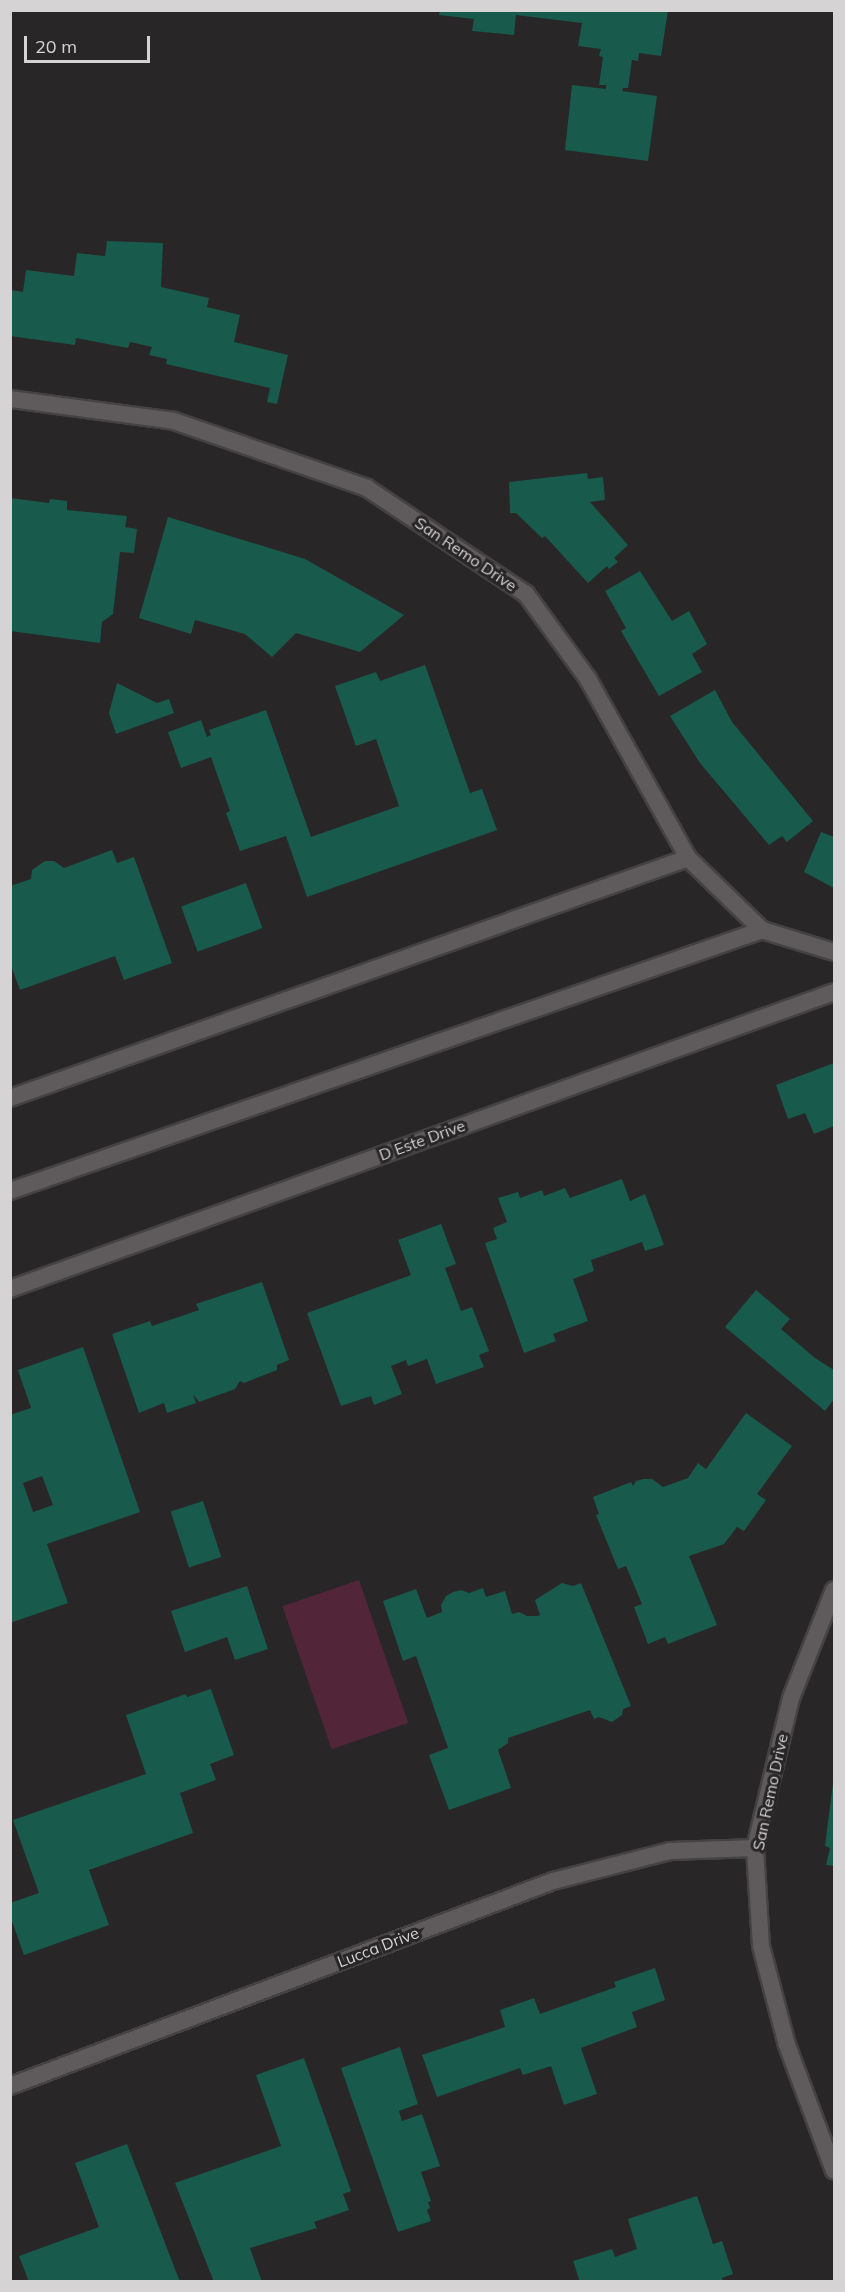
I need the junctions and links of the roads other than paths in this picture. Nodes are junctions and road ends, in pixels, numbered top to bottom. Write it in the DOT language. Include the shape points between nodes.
graph roads {
  1 [pos="10,399"];
  2 [pos="688,858"];
  3 [pos="762,930"];
  4 [pos="834,952"];
  5 [pos="834,992"];
  6 [pos="10,1098"];
  7 [pos="10,1191"];
  8 [pos="10,1289"];
  9 [pos="834,1590"];
  10 [pos="755,1848"];
  11 [pos="10,2086"];
  12 [pos="834,2171"];
  1 -- 2 [label="street, San Remo Drive" via="174,421 367,488 526,594 588,679"];
  2 -- 3 [label="street, San Remo Drive"];
  2 -- 6 [label="street"];
  3 -- 4 [label="street, San Remo Drive"];
  3 -- 7 [label="street"];
  5 -- 8 [label="street, D Este Drive"];
  9 -- 10 [label="street, San Remo Drive" via="791,1698"];
  10 -- 11 [label="street, Lucca Drive" via="670,1851 553,1881"];
  10 -- 12 [label="street, San Remo Drive" via="761,1946 787,2045"];
}
